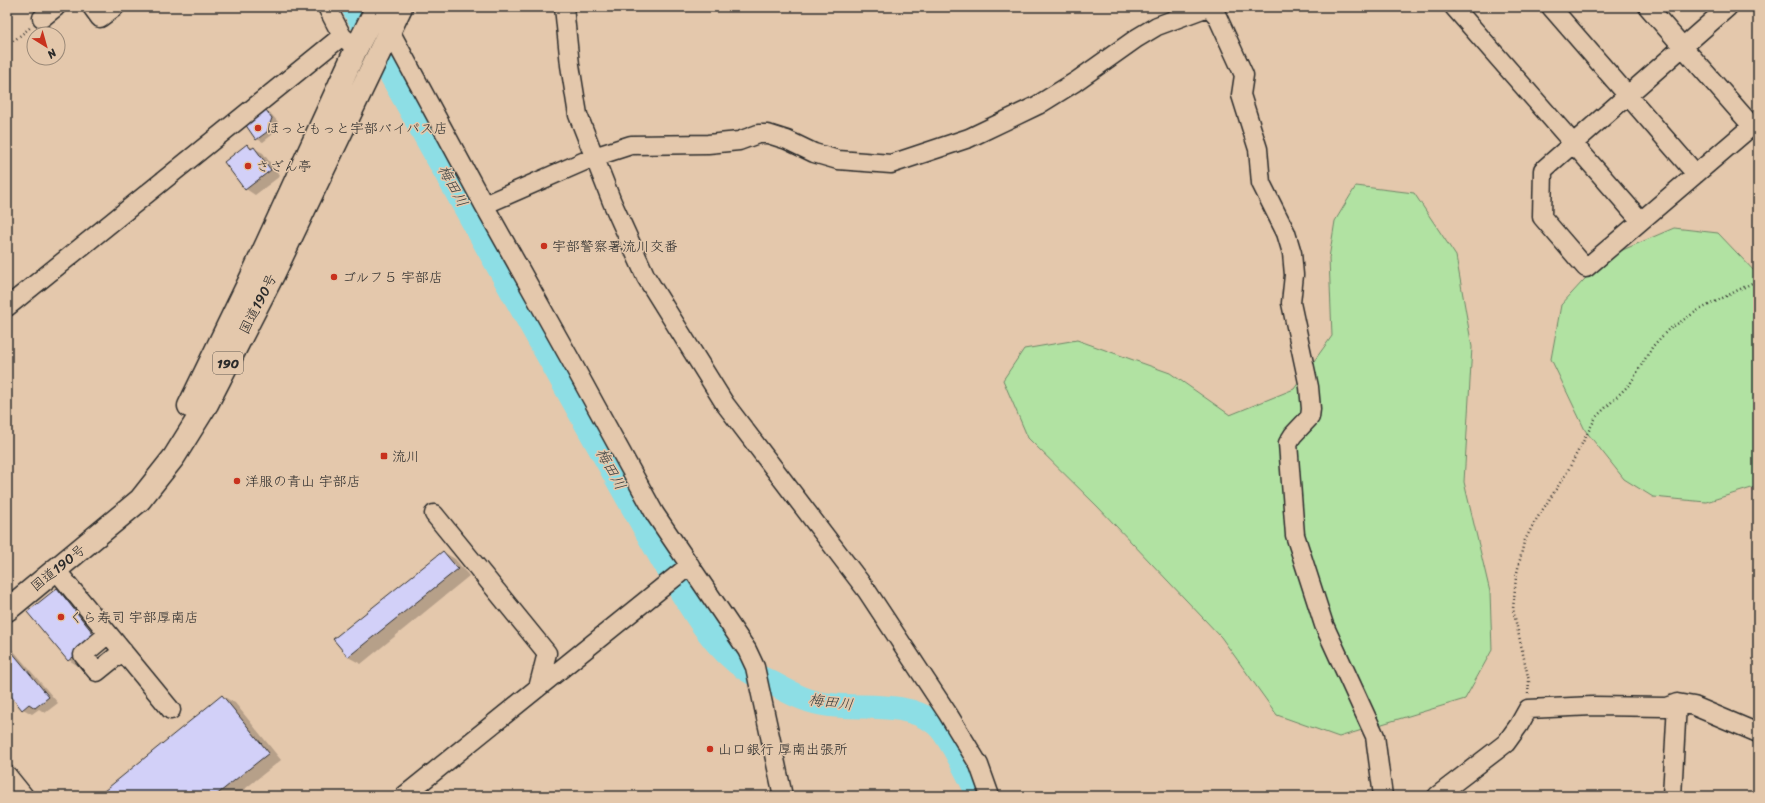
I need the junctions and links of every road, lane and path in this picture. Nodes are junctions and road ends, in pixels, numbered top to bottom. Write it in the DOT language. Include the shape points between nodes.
graph roads {
  1 [pos="56,7"];
  2 [pos="92,7"];
  3 [pos="115,7"];
  4 [pos="327,7"];
  5 [pos="401,7"];
  6 [pos="564,7"];
  7 [pos="1208,7"];
  8 [pos="1454,7"];
  9 [pos="1551,7"];
  10 [pos="1648,7"];
  11 [pos="1728,7"];
  12 [pos="376,11"];
  13 [pos="42,18"];
  14 [pos="387,35"];
  15 [pos="353,42"];
  16 [pos="7,46"];
  17 [pos="1683,47"];
  18 [pos="374,64"];
  19 [pos="1628,95"];
  20 [pos="1572,144"];
  21 [pos="594,157"];
  22 [pos="1696,174"];
  23 [pos="484,205"];
  24 [pos="1641,221"];
  25 [pos="1758,280"];
  26 [pos="7,307"];
  27 [pos="434,514"];
  28 [pos="56,570"];
  29 [pos="677,576"];
  30 [pos="7,594"];
  31 [pos="7,610"];
  32 [pos="108,634"];
  33 [pos="123,651"];
  34 [pos="538,688"];
  35 [pos="1677,703"];
  36 [pos="1528,709"];
  37 [pos="171,710"];
  38 [pos="1758,733"];
  39 [pos="7,775"];
  40 [pos="24,796"];
  41 [pos="404,796"];
  42 [pos="783,796"];
  43 [pos="990,796"];
  44 [pos="1382,796"];
  45 [pos="1437,796"];
  46 [pos="1672,796"];
  1 -- 13 [label="street"];
  2 -- 3 [label="street" via="100,18"];
  4 -- 15 [label="street"];
  5 -- 14 [label="highway, 国道190号 / 190"];
  6 -- 21 [label="street" via="578,115"];
  7 -- 21 [label="street" via="1157,26 1038,105 969,138 891,164 838,160 768,134 708,144 631,145"];
  7 -- 44 [label="street" via="1217,16 1244,75 1241,96 1258,149 1262,183 1286,233 1292,253 1294,275 1291,303 1309,387 1311,409 1310,417 1288,443 1295,535 1324,625 1375,736"];
  8 -- 20 [label="street"];
  9 -- 19 [label="street"];
  10 -- 17 [label="street"];
  11 -- 17 [label="street"];
  12 -- 14 [label="street"];
  12 -- 15 [label="highway, 国道190号 / 190"];
  13 -- 16 [label="path"];
  14 -- 18 [label="highway, 国道190号 / 190"];
  14 -- 23 [label="street"];
  15 -- 18 [label="street"];
  15 -- 26 [label="street"];
  15 -- 30 [label="highway, 国道190号 / 190" via="251,278 164,450 124,497"];
  17 -- 19 [label="street"];
  17 -- 22 [label="street" via="1752,126"];
  18 -- 28 [label="highway, 国道190号 / 190" via="273,275 206,404 174,458 140,500"];
  19 -- 20 [label="street"];
  19 -- 22 [label="street"];
  20 -- 24 [label="street"];
  20 -- 24 [label="street" via="1543,170 1542,218 1586,268"];
  21 -- 23 [label="street"];
  21 -- 43 [label="street" via="646,277 725,404 867,591 979,764"];
  22 -- 24 [label="street"];
  23 -- 29 [label="street" via="655,514"];
  25 -- 36 [label="path" via="1697,311 1668,330 1653,346 1630,384 1596,417 1566,474 1534,523 1524,542 1516,577 1513,609 1529,681"];
  27 -- 34 [label="street" via="547,653"];
  28 -- 31 [label="highway, 国道190号 / 190"];
  28 -- 32 [label="street"];
  29 -- 34 [label="street"];
  29 -- 42 [label="street" via="747,650 761,689"];
  32 -- 33 [label="street"];
  32 -- 33 [label="street" via="83,655 97,672"];
  33 -- 37 [label="street"];
  34 -- 41 [label="street"];
  35 -- 36 [label="street" via="1666,708 1593,706"];
  35 -- 38 [label="street" via="1694,706"];
  35 -- 46 [label="street"];
  36 -- 45 [label="street" via="1506,743"];
  39 -- 40 [label="street"];
}
